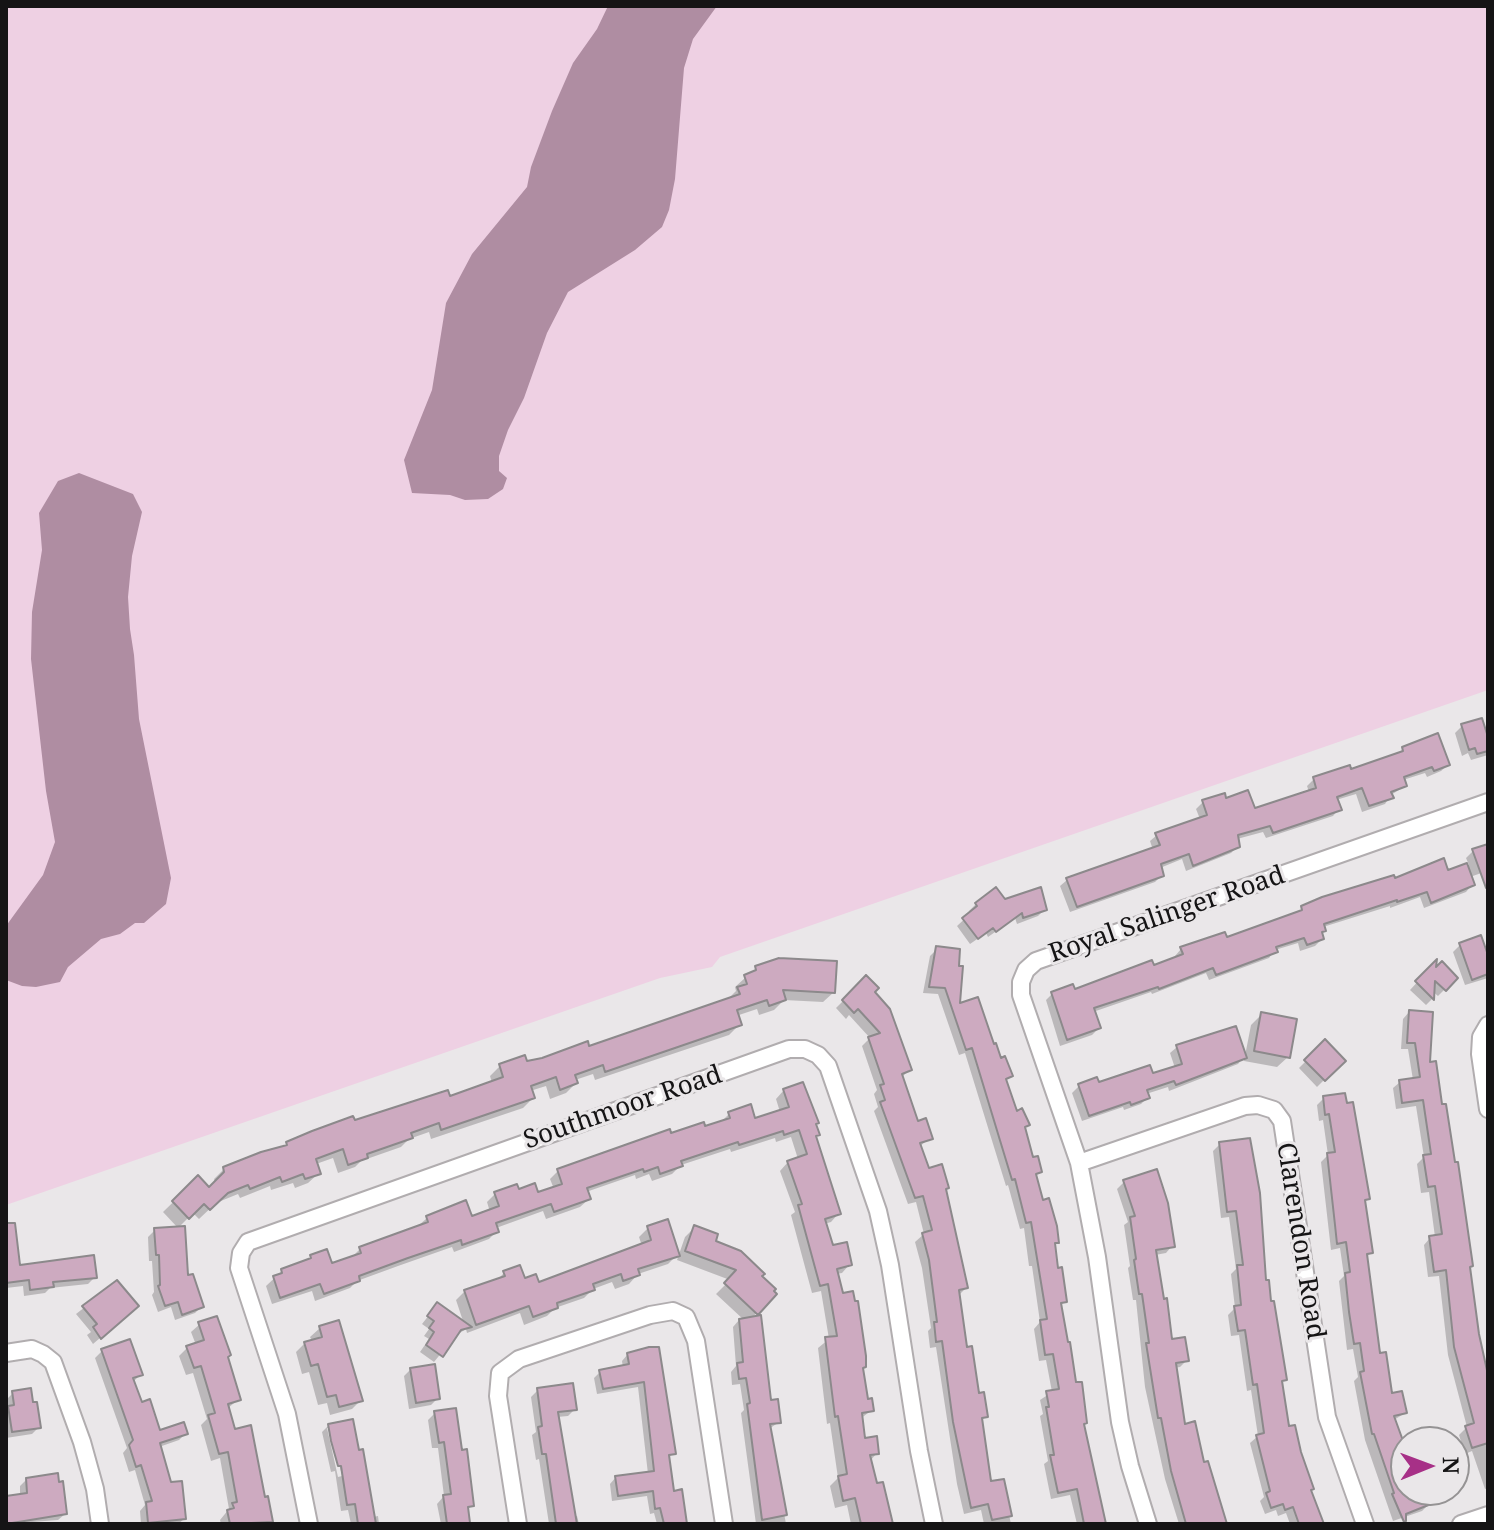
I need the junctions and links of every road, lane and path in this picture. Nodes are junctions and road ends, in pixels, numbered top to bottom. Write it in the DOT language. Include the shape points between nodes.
graph roads {
  1 [pos="1488,802"];
  2 [pos="1488,1025"];
  3 [pos="1488,1109"];
  4 [pos="1079,1163"];
  5 [pos="6,1353"];
  6 [pos="1488,1515"];
  7 [pos="100,1524"];
  8 [pos="309,1524"];
  9 [pos="518,1524"];
  10 [pos="724,1524"];
  11 [pos="934,1524"];
  12 [pos="1148,1524"];
  13 [pos="1365,1524"];
  14 [pos="1461,1524"];
  1 -- 4 [label="street, Royal Salinger Road" via="1036,961 1026,970 1021,995"];
  2 -- 3 [label="street" via="1480,1054"];
  4 -- 12 [label="street, Royal Salinger Road" via="1120,1422"];
  4 -- 13 [label="street, Clarendon Road" via="1245,1106 1274,1110 1282,1121 1327,1417"];
  5 -- 7 [label="street" via="32,1349 53,1362 82,1442"];
  6 -- 14 [label="street"];
  8 -- 11 [label="street, Southmoor Road" via="287,1414 239,1268 248,1242 789,1049 805,1049 828,1066 878,1211"];
  9 -- 10 [label="street" via="498,1396 500,1373 519,1359 673,1311 686,1317 696,1341"];
}
